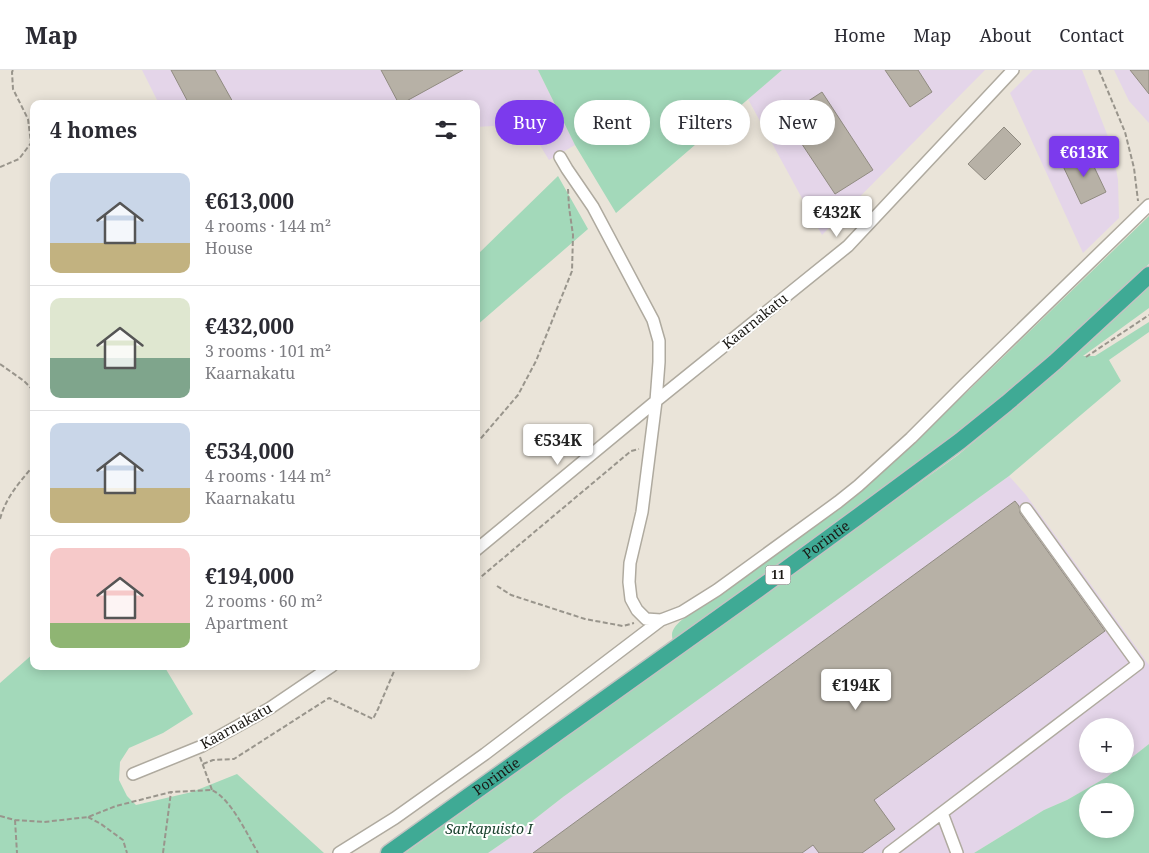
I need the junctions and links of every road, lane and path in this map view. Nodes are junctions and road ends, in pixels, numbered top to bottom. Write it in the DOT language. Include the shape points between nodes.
graph roads {
  1 [pos="13,70"];
  2 [pos="1013,70"];
  3 [pos="1099,70"];
  4 [pos="30,135"];
  5 [pos="30,144"];
  6 [pos="560,158"];
  7 [pos="0,167"];
  8 [pos="567,169"];
  9 [pos="1149,205"];
  10 [pos="1139,215"];
  11 [pos="1149,275"];
  12 [pos="1149,315"];
  13 [pos="1086,357"];
  14 [pos="0,364"];
  15 [pos="30,387"];
  16 [pos="656,401"];
  17 [pos="480,440"];
  18 [pos="650,445"];
  19 [pos="30,470"];
  20 [pos="1026,509"];
  21 [pos="0,519"];
  22 [pos="480,547"];
  23 [pos="480,578"];
  24 [pos="497,586"];
  25 [pos="646,619"];
  26 [pos="661,620"];
  27 [pos="326,670"];
  28 [pos="394,670"];
  29 [pos="196,748"];
  30 [pos="203,764"];
  31 [pos="133,774"];
  32 [pos="212,790"];
  33 [pos="171,792"];
  34 [pos="942,813"];
  35 [pos="0,816"];
  36 [pos="88,817"];
  37 [pos="15,820"];
  38 [pos="17,853"];
  39 [pos="127,853"];
  40 [pos="163,853"];
  41 [pos="258,853"];
  42 [pos="339,853"];
  43 [pos="389,853"];
  44 [pos="888,853"];
  45 [pos="957,853"];
  1 -- 4 [label="path" via="13,89 28,119"];
  2 -- 16 [label="street, Kaarnakatu" via="848,246"];
  3 -- 10 [label="path" via="1125,132 1134,168"];
  5 -- 7 [label="path" via="19,159"];
  6 -- 8 [label="street"];
  8 -- 16 [label="street" via="593,207 653,320 659,341"];
  8 -- 17 [label="path" via="573,235 572,271 536,360 518,395"];
  9 -- 10 [label="street"];
  10 -- 26 [label="street" via="858,486 717,590 682,612"];
  11 -- 43 [label="highway, Porintie / 11" via="1055,362 960,441"];
  12 -- 13 [label="path"];
  14 -- 15 [label="path"];
  16 -- 18 [label="street"];
  16 -- 22 [label="street, Kaarnakatu"];
  18 -- 23 [label="path" via="632,451"];
  18 -- 25 [label="street" via="629,582 631,599"];
  19 -- 21 [label="path" via="9,497"];
  20 -- 34 [label="street" via="1138,664"];
  24 -- 25 [label="path" via="511,595 585,619 623,626"];
  25 -- 26 [label="street"];
  26 -- 42 [label="street" via="485,754"];
  27 -- 29 [label="street, Kaarnakatu" via="270,708"];
  28 -- 30 [label="path" via="373,719 329,698 234,759"];
  29 -- 30 [label="path"];
  29 -- 31 [label="street, Kaarnakatu"];
  30 -- 32 [label="path"];
  32 -- 33 [label="path"];
  32 -- 41 [label="path" via="226,801"];
  33 -- 36 [label="path"];
  33 -- 40 [label="path"];
  34 -- 44 [label="street"];
  34 -- 45 [label="street"];
  35 -- 37 [label="path"];
  36 -- 37 [label="path" via="44,822"];
  36 -- 39 [label="path" via="123,840"];
  37 -- 38 [label="path"];
}
